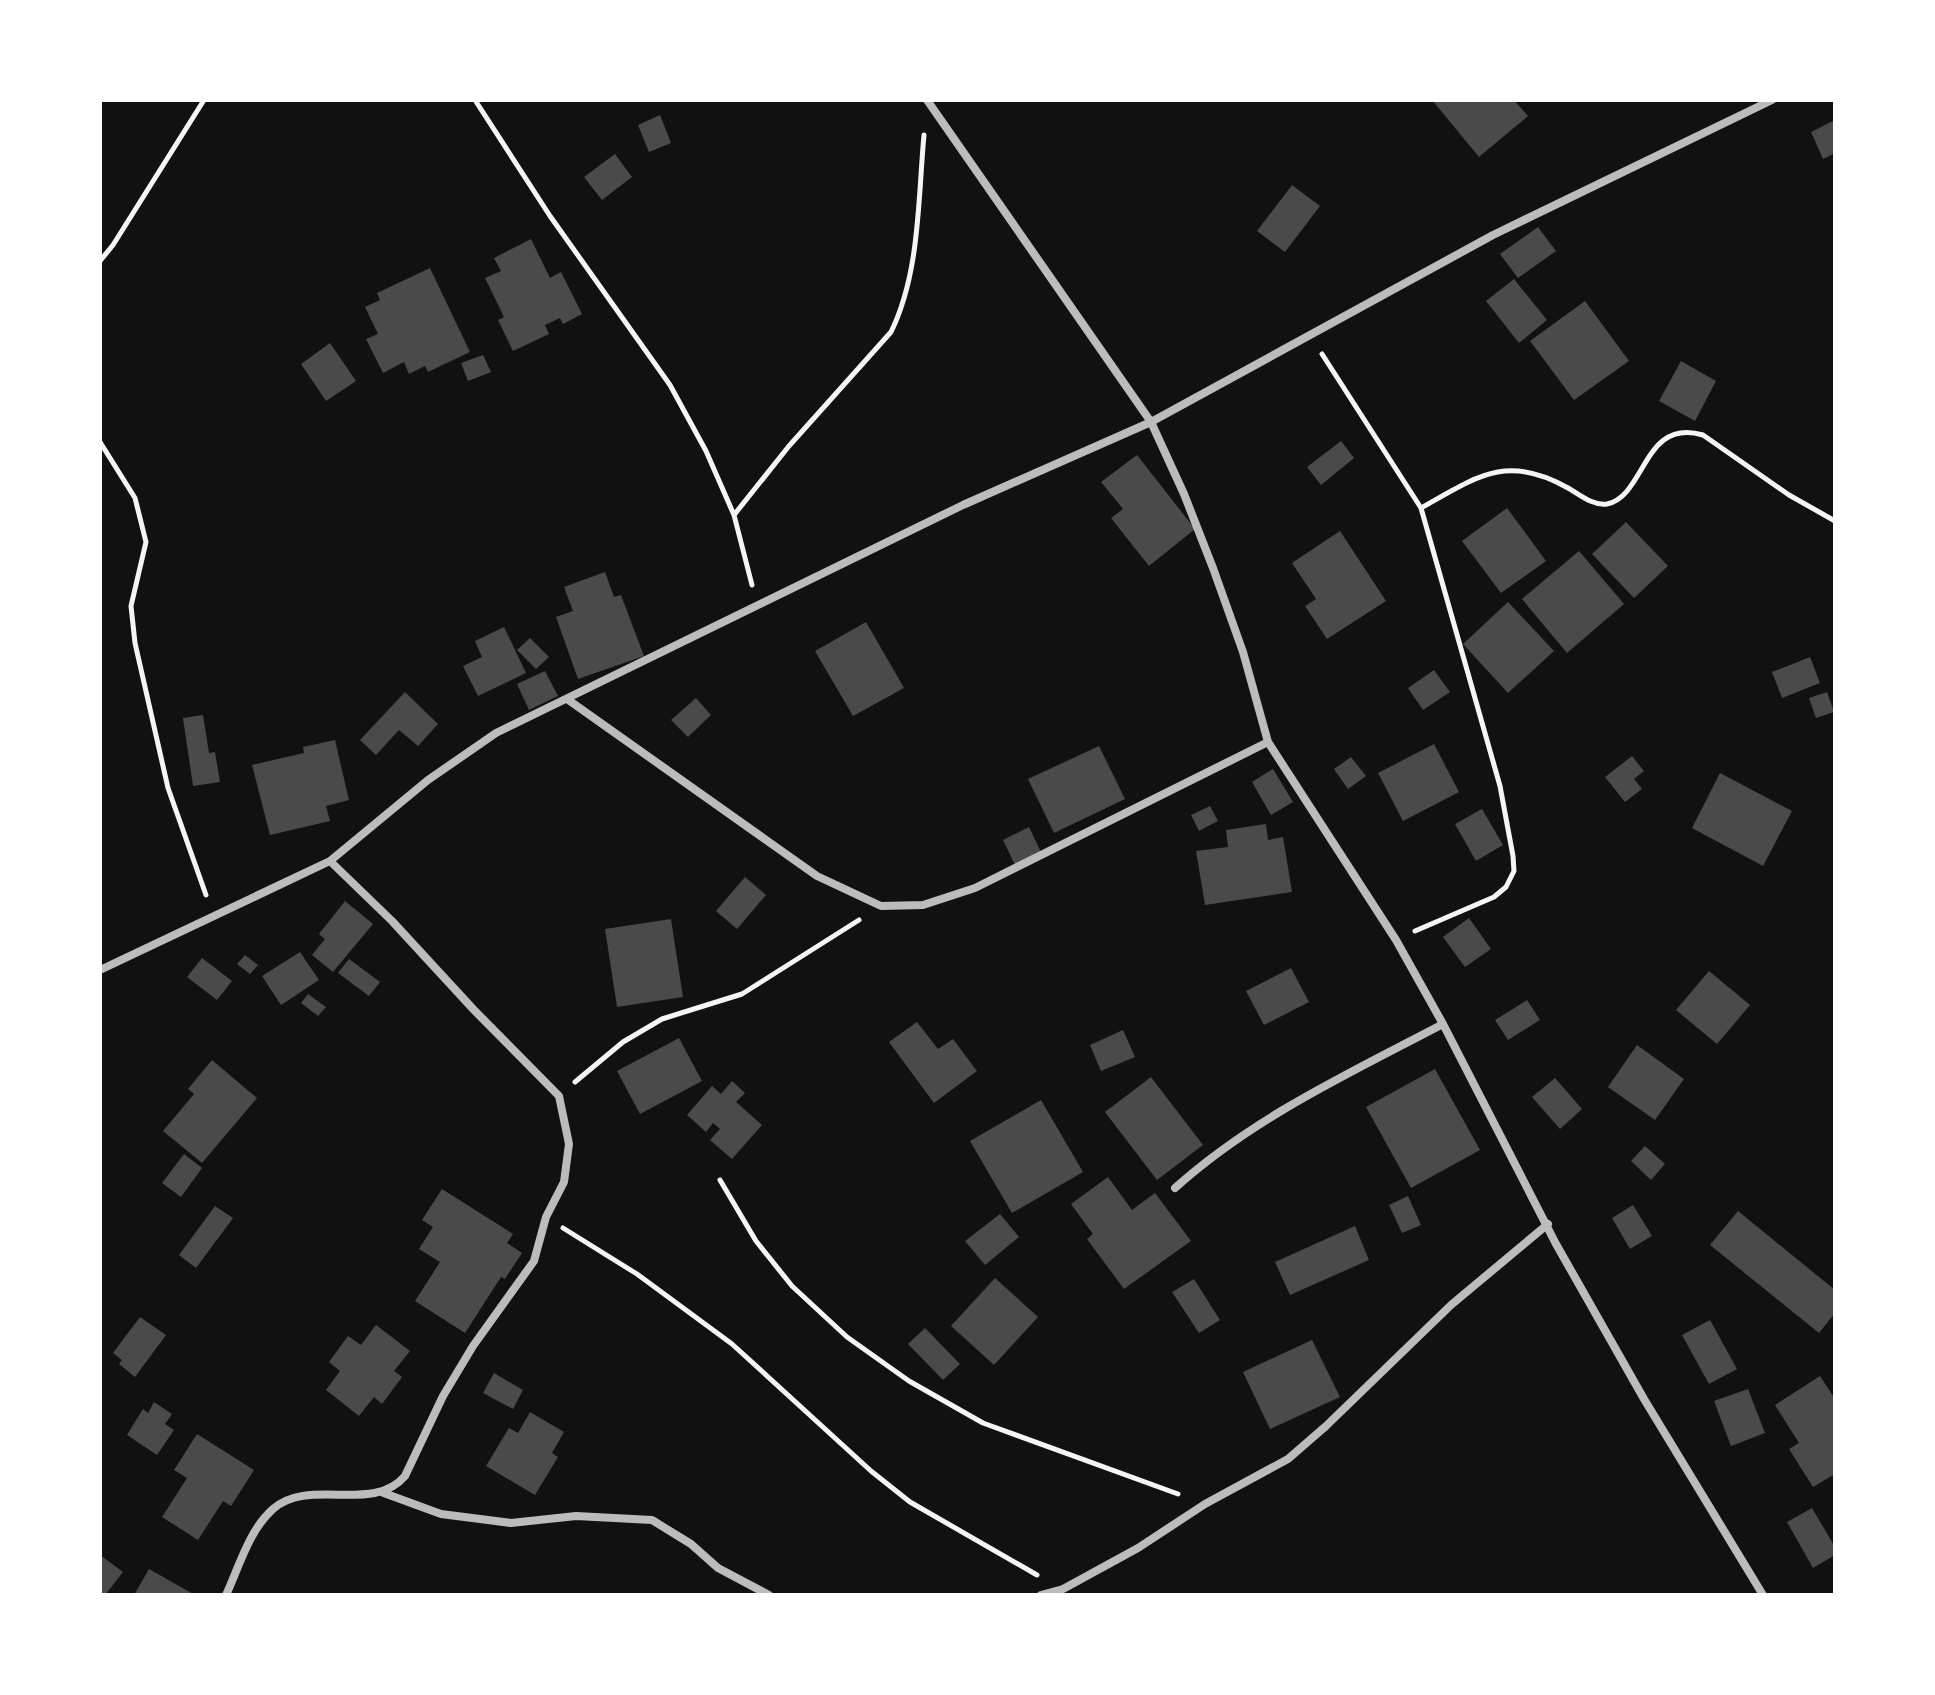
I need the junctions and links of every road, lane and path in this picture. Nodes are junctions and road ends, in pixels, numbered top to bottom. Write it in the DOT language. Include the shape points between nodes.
graph roads {
  1 [pos="204,100"];
  2 [pos="475,100"];
  3 [pos="927,100"];
  4 [pos="1772,100"];
  5 [pos="100,261"];
  6 [pos="1310,336"];
  7 [pos="1151,422"];
  8 [pos="100,442"];
  9 [pos="1421,508"];
  10 [pos="734,515"];
  11 [pos="1835,521"];
  12 [pos="758,605"];
  13 [pos="567,699"];
  14 [pos="1268,742"];
  15 [pos="330,861"];
  16 [pos="881,906"];
  17 [pos="213,915"];
  18 [pos="1396,940"];
  19 [pos="100,970"];
  20 [pos="1443,1024"];
  21 [pos="559,1096"];
  22 [pos="720,1180"];
  23 [pos="1175,1188"];
  24 [pos="546,1217"];
  25 [pos="1548,1224"];
  26 [pos="380,1492"];
  27 [pos="1205,1504"];
  28 [pos="1063,1589"];
  29 [pos="226,1595"];
  30 [pos="769,1595"];
  31 [pos="1041,1595"];
  32 [pos="1763,1595"];
  1 -- 5 [label="path"];
  2 -- 10 [label="path" via="670,385"];
  3 -- 7 [label="street"];
  3 -- 10 [label="path" via="908,283 899,314 880,346"];
  4 -- 6 [label="street" via="1493,235"];
  6 -- 7 [label="street"];
  6 -- 9 [label="path"];
  7 -- 12 [label="street" via="963,505"];
  7 -- 14 [label="street" via="1213,568"];
  8 -- 17 [label="path" via="135,498 146,542 131,606 135,643 168,788"];
  9 -- 11 [label="path" via="1467,482 1522,469 1594,503 1608,504 1621,495 1662,441 1689,431"];
  9 -- 18 [label="path" via="1500,786 1514,871 1494,897"];
  10 -- 12 [label="path"];
  12 -- 13 [label="street"];
  13 -- 15 [label="street" via="496,733 428,780"];
  13 -- 16 [label="street" via="817,876"];
  14 -- 16 [label="street" via="975,888 923,905"];
  14 -- 18 [label="street"];
  15 -- 17 [label="street"];
  15 -- 21 [label="street"];
  16 -- 21 [label="path" via="742,994 662,1019 623,1042"];
  17 -- 19 [label="street"];
  18 -- 20 [label="street"];
  20 -- 23 [label="street" via="1279,1110"];
  20 -- 25 [label="street"];
  21 -- 24 [label="street" via="569,1144 564,1182"];
  22 -- 27 [label="path" via="756,1241 792,1286 847,1337 909,1381 983,1423"];
  24 -- 26 [label="street" via="534,1261 443,1396 405,1476 396,1487"];
  24 -- 28 [label="path" via="637,1274 732,1344 910,1502"];
  25 -- 27 [label="street" via="1451,1305 1288,1459"];
  25 -- 32 [label="street" via="1644,1399"];
  26 -- 29 [label="street" via="295,1496 273,1509 252,1536"];
  26 -- 30 [label="street" via="441,1514 511,1523 576,1516 652,1520 718,1568"];
  27 -- 28 [label="street"];
  28 -- 31 [label="street"];
}
